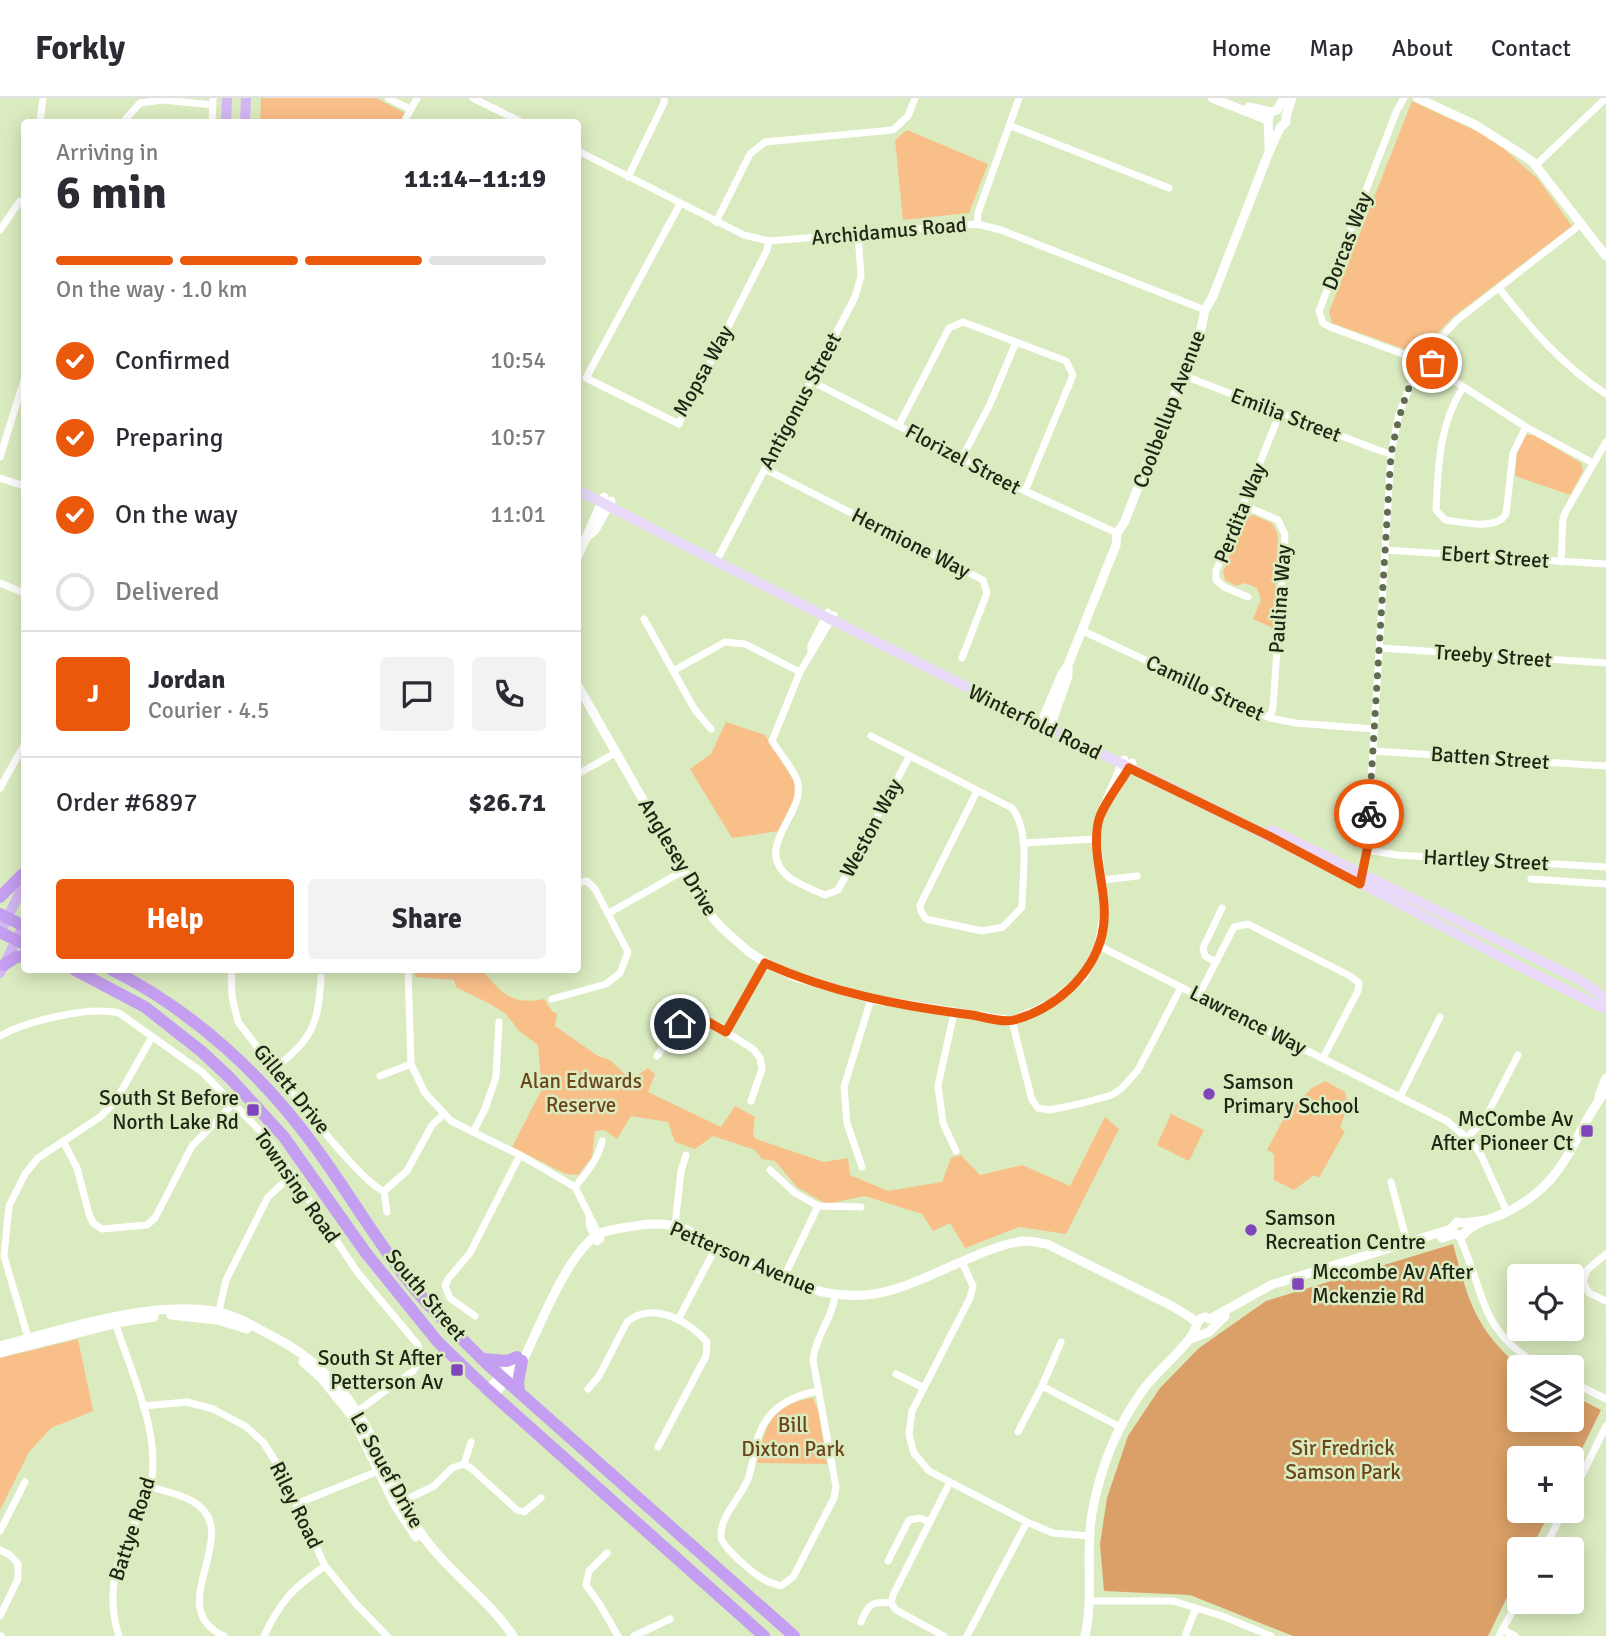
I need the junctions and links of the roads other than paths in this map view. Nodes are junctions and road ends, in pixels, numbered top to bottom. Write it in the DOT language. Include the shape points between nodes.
graph roads {
  1 [pos="43,98"];
  2 [pos="246,98"];
  3 [pos="388,98"];
  4 [pos="416,98"];
  5 [pos="473,98"];
  6 [pos="664,98"];
  7 [pos="915,98"];
  8 [pos="1020,98"];
  9 [pos="1212,98"];
  10 [pos="1226,98"];
  11 [pos="1284,98"];
  12 [pos="1292,98"];
  13 [pos="1402,98"];
  14 [pos="1417,98"];
  15 [pos="1606,98"];
  16 [pos="226,100"];
  17 [pos="213,101"];
  18 [pos="410,109"];
  19 [pos="1274,117"];
  20 [pos="40,119"];
  21 [pos="125,119"];
  22 [pos="212,119"];
  23 [pos="226,119"];
  24 [pos="245,119"];
  25 [pos="405,119"];
  26 [pos="515,119"];
  27 [pos="1010,126"];
  28 [pos="1269,152"];
  29 [pos="581,153"];
  30 [pos="1536,165"];
  31 [pos="628,177"];
  32 [pos="1169,188"];
  33 [pos="21,203"];
  34 [pos="680,204"];
  35 [pos="716,222"];
  36 [pos="977,224"];
  37 [pos="1583,226"];
  38 [pos="0,230"];
  39 [pos="858,234"];
  40 [pos="768,241"];
  41 [pos="1606,256"];
  42 [pos="1499,288"];
  43 [pos="1205,310"];
  44 [pos="1016,342"];
  45 [pos="1427,353"];
  46 [pos="1411,357"];
  47 [pos="1431,366"];
  48 [pos="1416,372"];
  49 [pos="1182,375"];
  50 [pos="811,381"];
  51 [pos="1463,387"];
  52 [pos="1606,394"];
  53 [pos="21,398"];
  54 [pos="1280,413"];
  55 [pos="899,425"];
  56 [pos="1526,427"];
  57 [pos="1606,442"];
  58 [pos="1391,454"];
  59 [pos="0,457"];
  60 [pos="962,458"];
  61 [pos="1593,463"];
  62 [pos="765,469"];
  63 [pos="0,478"];
  64 [pos="21,485"];
  65 [pos="581,486"];
  66 [pos="581,491"];
  67 [pos="1025,491"];
  68 [pos="606,502"];
  69 [pos="1243,505"];
  70 [pos="1117,533"];
  71 [pos="581,549"];
  72 [pos="1385,550"];
  73 [pos="718,559"];
  74 [pos="1561,562"];
  75 [pos="1606,564"];
  76 [pos="0,583"];
  77 [pos="21,592"];
  78 [pos="1248,597"];
  79 [pos="830,616"];
  80 [pos="644,619"];
  81 [pos="1083,631"];
  82 [pos="1380,648"];
  83 [pos="962,658"];
  84 [pos="1606,663"];
  85 [pos="673,671"];
  86 [pos="800,672"];
  87 [pos="581,691"];
  88 [pos="1270,718"];
  89 [pos="1045,725"];
  90 [pos="711,729"];
  91 [pos="1374,729"];
  92 [pos="871,736"];
  93 [pos="21,750"];
  94 [pos="1373,751"];
  95 [pos="617,752"];
  96 [pos="909,757"];
  97 [pos="1127,764"];
  98 [pos="1606,766"];
  99 [pos="581,772"];
  100 [pos="0,788"];
  101 [pos="977,791"];
  102 [pos="1096,839"];
  103 [pos="1023,843"];
  104 [pos="1367,850"];
  105 [pos="1606,867"];
  106 [pos="683,871"];
  107 [pos="21,876"];
  108 [pos="1137,876"];
  109 [pos="1361,879"];
  110 [pos="1531,879"];
  111 [pos="1103,880"];
  112 [pos="581,882"];
  113 [pos="1606,884"];
  114 [pos="21,889"];
  115 [pos="0,897"];
  116 [pos="1222,908"];
  117 [pos="608,913"];
  118 [pos="4,916"];
  119 [pos="21,924"];
  120 [pos="0,932"];
  121 [pos="21,942"];
  122 [pos="1098,946"];
  123 [pos="21,956"];
  124 [pos="1216,962"];
  125 [pos="765,963"];
  126 [pos="2,969"];
  127 [pos="81,973"];
  128 [pos="117,973"];
  129 [pos="232,973"];
  130 [pos="408,973"];
  131 [pos="321,977"];
  132 [pos="1181,987"];
  133 [pos="1199,995"];
  134 [pos="552,999"];
  135 [pos="871,999"];
  136 [pos="1606,999"];
  137 [pos="1606,1009"];
  138 [pos="954,1013"];
  139 [pos="1440,1017"];
  140 [pos="1012,1021"];
  141 [pos="499,1022"];
  142 [pos="726,1032"];
  143 [pos="0,1036"];
  144 [pos="152,1037"];
  145 [pos="657,1055"];
  146 [pos="1518,1055"];
  147 [pos="1323,1058"];
  148 [pos="411,1064"];
  149 [pos="275,1068"];
  150 [pos="380,1076"];
  151 [pos="1606,1077"];
  152 [pos="1606,1091"];
  153 [pos="1400,1097"];
  154 [pos="751,1101"];
  155 [pos="234,1103"];
  156 [pos="1602,1103"];
  157 [pos="444,1114"];
  158 [pos="473,1132"];
  159 [pos="1467,1138"];
  160 [pos="63,1141"];
  161 [pos="602,1141"];
  162 [pos="956,1151"];
  163 [pos="520,1155"];
  164 [pos="686,1155"];
  165 [pos="862,1167"];
  166 [pos="770,1170"];
  167 [pos="293,1174"];
  168 [pos="1391,1182"];
  169 [pos="575,1187"];
  170 [pos="384,1191"];
  171 [pos="818,1206"];
  172 [pos="861,1207"];
  173 [pos="387,1212"];
  174 [pos="1507,1212"];
  175 [pos="675,1225"];
  176 [pos="1460,1232"];
  177 [pos="598,1238"];
  178 [pos="1408,1244"];
  179 [pos="717,1245"];
  180 [pos="1606,1254"];
  181 [pos="2,1256"];
  182 [pos="962,1262"];
  183 [pos="783,1279"];
  184 [pos="835,1295"];
  185 [pos="1606,1301"];
  186 [pos="218,1316"];
  187 [pos="475,1316"];
  188 [pos="118,1319"];
  189 [pos="678,1320"];
  190 [pos="1204,1324"];
  191 [pos="29,1342"];
  192 [pos="1061,1342"];
  193 [pos="0,1346"];
  194 [pos="0,1353"];
  195 [pos="1525,1355"];
  196 [pos="522,1356"];
  197 [pos="482,1359"];
  198 [pos="896,1374"];
  199 [pos="503,1378"];
  200 [pos="1042,1386"];
  201 [pos="1584,1387"];
  202 [pos="924,1388"];
  203 [pos="588,1389"];
  204 [pos="818,1391"];
  205 [pos="519,1392"];
  206 [pos="491,1393"];
  207 [pos="1606,1399"];
  208 [pos="143,1406"];
  209 [pos="354,1414"];
  210 [pos="1606,1426"];
  211 [pos="1120,1427"];
  212 [pos="1018,1432"];
  213 [pos="471,1442"];
  214 [pos="658,1447"];
  215 [pos="464,1464"];
  216 [pos="381,1470"];
  217 [pos="1584,1471"];
  218 [pos="25,1482"];
  219 [pos="950,1482"];
  220 [pos="150,1487"];
  221 [pos="541,1498"];
  222 [pos="398,1503"];
  223 [pos="296,1504"];
  224 [pos="930,1522"];
  225 [pos="1027,1522"];
  226 [pos="0,1531"];
  227 [pos="1089,1536"];
  228 [pos="0,1550"];
  229 [pos="607,1553"];
  230 [pos="888,1561"];
  231 [pos="325,1566"];
  232 [pos="1089,1601"];
  233 [pos="891,1603"];
  234 [pos="1196,1608"];
  235 [pos="1511,1614"];
  236 [pos="0,1616"];
  237 [pos="670,1619"];
  238 [pos="861,1622"];
  239 [pos="1501,1633"];
  240 [pos="385,1635"];
  241 [pos="119,1636"];
  242 [pos="224,1636"];
  243 [pos="264,1636"];
  244 [pos="508,1636"];
  245 [pos="513,1636"];
  246 [pos="618,1636"];
  247 [pos="634,1636"];
  248 [pos="764,1636"];
  249 [pos="794,1636"];
  250 [pos="944,1636"];
  251 [pos="967,1636"];
  252 [pos="1085,1636"];
  253 [pos="1185,1636"];
  254 [pos="1271,1636"];
  255 [pos="1516,1636"];
  1 -- 20 [label="street"];
  2 -- 24 [label="main road"];
  3 -- 18 [label="street"];
  4 -- 18 [label="street"];
  5 -- 26 [label="street"];
  6 -- 31 [label="street"];
  7 -- 35 [label="street" via="908,116 892,130 765,142 750,153"];
  8 -- 27 [label="street"];
  9 -- 19 [label="street"];
  10 -- 19 [label="street"];
  11 -- 19 [label="street, Coolbellup Avenue"];
  12 -- 19 [label="street, Coolbellup Avenue"];
  13 -- 46 [label="street, Dorcas Way" via="1320,311 1323,323 1330,327"];
  14 -- 30 [label="street" via="1474,124"];
  15 -- 30 [label="street"];
  16 -- 23 [label="main road"];
  17 -- 21 [label="street" via="140,103"];
  17 -- 22 [label="street"];
  18 -- 25 [label="street"];
  19 -- 28 [label="street, Coolbellup Avenue"];
  19 -- 28 [label="street, Coolbellup Avenue" via="1285,125"];
  27 -- 32 [label="street"];
  27 -- 36 [label="street"];
  28 -- 43 [label="street, Coolbellup Avenue"];
  29 -- 31 [label="street, Archidamus Road"];
  30 -- 37 [label="street"];
  31 -- 34 [label="street, Archidamus Road"];
  33 -- 38 [label="street"];
  34 -- 35 [label="street, Archidamus Road"];
  34 -- 40 [label="street, Mopsa Way" via="586,378 679,424"];
  35 -- 40 [label="street, Archidamus Road"];
  36 -- 39 [label="street, Archidamus Road"];
  36 -- 43 [label="street, Archidamus Road"];
  37 -- 41 [label="street"];
  37 -- 42 [label="street"];
  39 -- 40 [label="street, Archidamus Road"];
  39 -- 50 [label="street, Antigonus Street" via="861,276 855,297"];
  42 -- 45 [label="street" via="1457,320"];
  42 -- 52 [label="street" via="1547,345"];
  43 -- 49 [label="street, Coolbellup Avenue"];
  44 -- 55 [label="street" via="963,322 949,328"];
  44 -- 60 [label="street"];
  44 -- 67 [label="street" via="1066,361 1073,375"];
  45 -- 46 [label="street" via="1416,352"];
  45 -- 47 [label="street"];
  46 -- 48 [label="street" via="1410,366"];
  47 -- 48 [label="street"];
  47 -- 51 [label="street"];
  48 -- 58 [label="street" via="1399,414"];
  49 -- 54 [label="street, Emilia Street"];
  49 -- 70 [label="street, Coolbellup Avenue" via="1125,523"];
  50 -- 55 [label="street, Florizel Street"];
  50 -- 62 [label="street, Antigonus Street"];
  51 -- 56 [label="street"];
  51 -- 56 [label="street" via="1451,405 1438,458 1436,510 1445,520 1496,524 1503,519 1513,453"];
  53 -- 59 [label="street"];
  54 -- 58 [label="street, Emilia Street"];
  54 -- 69 [label="street, Perdita Way"];
  55 -- 60 [label="street, Florizel Street"];
  56 -- 61 [label="street"];
  57 -- 61 [label="street"];
  58 -- 72 [label="street"];
  60 -- 67 [label="street, Florizel Street"];
  61 -- 74 [label="street" via="1563,519"];
  62 -- 73 [label="street, Antigonus Street"];
  62 -- 83 [label="street, Hermione Way" via="983,580 987,593"];
  63 -- 64 [label="street"];
  65 -- 68 [label="main road, Winterfold Road"];
  66 -- 68 [label="main road, Winterfold Road"];
  67 -- 70 [label="street, Florizel Street"];
  68 -- 71 [label="street"];
  68 -- 73 [label="main road, Winterfold Road"];
  69 -- 78 [label="street, Perdita Way" via="1216,580"];
  69 -- 88 [label="street, Paulina Way" via="1278,520 1284,534"];
  70 -- 81 [label="street, Coolbellup Avenue"];
  72 -- 74 [label="street, Ebert Street"];
  72 -- 82 [label="street"];
  73 -- 79 [label="main road, Winterfold Road"];
  74 -- 75 [label="street, Ebert Street"];
  76 -- 77 [label="street"];
  79 -- 86 [label="street, Weston Way"];
  79 -- 89 [label="main road, Winterfold Road"];
  80 -- 85 [label="street"];
  81 -- 88 [label="street, Camillo Street"];
  81 -- 89 [label="street, Coolbellup Avenue"];
  82 -- 84 [label="street, Treeby Street"];
  82 -- 91 [label="street"];
  85 -- 86 [label="street" via="725,642 746,644"];
  85 -- 90 [label="street"];
  86 -- 96 [label="street, Weston Way" via="772,741 798,780 799,799 776,842 779,864 789,877 825,895 838,890"];
  87 -- 95 [label="street, Anglesey Drive"];
  88 -- 91 [label="street, Camillo Street"];
  89 -- 97 [label="main road, Winterfold Road"];
  91 -- 94 [label="street"];
  92 -- 96 [label="street"];
  93 -- 100 [label="street"];
  94 -- 98 [label="street, Batten Street"];
  94 -- 104 [label="street"];
  95 -- 99 [label="street"];
  95 -- 106 [label="street, Anglesey Drive"];
  96 -- 101 [label="street"];
  97 -- 102 [label="street" via="1098,821"];
  97 -- 109 [label="main road, Winterfold Road"];
  101 -- 103 [label="street" via="1012,808 1020,818"];
  101 -- 103 [label="street" via="922,899 923,915 982,931 1003,927 1022,906"];
  102 -- 103 [label="street"];
  102 -- 111 [label="street"];
  104 -- 105 [label="street, Hartley Street"];
  104 -- 109 [label="street"];
  106 -- 117 [label="street"];
  106 -- 125 [label="street, Anglesey Drive" via="706,910"];
  107 -- 115 [label="highway"];
  108 -- 111 [label="street"];
  109 -- 136 [label="main road, Winterfold Road" via="1580,980"];
  109 -- 137 [label="main road, Winterfold Road"];
  110 -- 113 [label="street, Hartley Street"];
  111 -- 122 [label="street" via="1105,910"];
  112 -- 117 [label="street" via="587,881 595,889"];
  114 -- 118 [label="main road"];
  116 -- 124 [label="street" via="1203,948"];
  117 -- 134 [label="street" via="628,952 620,973 606,984"];
  118 -- 119 [label="highway"];
  118 -- 120 [label="main road"];
  120 -- 121 [label="highway"];
  121 -- 126 [label="main road"];
  122 -- 132 [label="street, Lawrence Way"];
  122 -- 140 [label="street" via="1084,976 1050,1004"];
  123 -- 126 [label="highway"];
  124 -- 133 [label="street"];
  124 -- 147 [label="street" via="1234,927 1248,924 1353,977 1359,983 1358,991"];
  125 -- 135 [label="street, Anglesey Drive" via="795,977"];
  125 -- 142 [label="street"];
  127 -- 206 [label="highway, South Street" via="145,1007 230,1078 284,1137 366,1253 438,1342"];
  128 -- 197 [label="highway, South Street" via="211,1035 272,1095 318,1151 407,1280"];
  129 -- 149 [label="street, Gillett Drive" via="238,1022"];
  130 -- 148 [label="street"];
  131 -- 149 [label="street" via="314,1024 298,1050"];
  132 -- 133 [label="street, Lawrence Way"];
  132 -- 140 [label="street" via="1138,1070 1122,1088 1112,1095 1050,1110 1038,1108 1032,1100"];
  133 -- 147 [label="street, Lawrence Way"];
  135 -- 138 [label="street, Anglesey Drive"];
  135 -- 165 [label="street" via="844,1087 847,1123"];
  138 -- 140 [label="street, Anglesey Drive"];
  138 -- 162 [label="street" via="938,1086 943,1123"];
  139 -- 153 [label="street"];
  141 -- 158 [label="street" via="496,1077"];
  142 -- 145 [label="street" via="690,1017"];
  142 -- 154 [label="street" via="760,1058 762,1069"];
  143 -- 144 [label="street, Townsing Road" via="23,1024 104,1010 119,1013"];
  144 -- 155 [label="street, Townsing Road" via="202,1072"];
  144 -- 160 [label="street" via="115,1102"];
  146 -- 159 [label="street" via="1485,1119"];
  147 -- 153 [label="street, Lawrence Way"];
  148 -- 150 [label="street"];
  148 -- 157 [label="street" via="425,1093"];
  149 -- 170 [label="street, Gillett Drive" via="353,1166"];
  151 -- 156 [label="street"];
  152 -- 156 [label="street"];
  153 -- 159 [label="street, Lawrence Way" via="1447,1121"];
  155 -- 160 [label="street" via="192,1146 155,1219 147,1225 102,1229 93,1223 77,1168"];
  155 -- 167 [label="street, Townsing Road"];
  156 -- 174 [label="street" via="1559,1170 1535,1194"];
  157 -- 158 [label="street"];
  157 -- 170 [label="street" via="432,1125 407,1171"];
  158 -- 163 [label="street"];
  159 -- 174 [label="street, Lawrence Way" via="1480,1153"];
  160 -- 181 [label="street" via="38,1158 19,1185 9,1206"];
  161 -- 169 [label="street" via="591,1168"];
  163 -- 169 [label="street"];
  163 -- 187 [label="street" via="470,1253 445,1286 450,1298"];
  164 -- 175 [label="street"];
  166 -- 171 [label="street"];
  167 -- 186 [label="street" via="268,1197 226,1280"];
  167 -- 209 [label="street, Townsing Road" via="358,1273 420,1352 413,1371"];
  168 -- 178 [label="street"];
  169 -- 177 [label="street"];
  170 -- 173 [label="street"];
  171 -- 172 [label="street"];
  171 -- 183 [label="street"];
  174 -- 176 [label="street"];
  175 -- 177 [label="street, Petterson Avenue" via="652,1223"];
  175 -- 179 [label="street, Petterson Avenue"];
  176 -- 178 [label="street"];
  176 -- 195 [label="street" via="1491,1320"];
  177 -- 196 [label="street, Petterson Avenue" via="578,1255"];
  178 -- 190 [label="street" via="1271,1285"];
  179 -- 183 [label="street, Petterson Avenue"];
  179 -- 189 [label="street"];
  180 -- 185 [label="street" via="1587,1270 1583,1282 1589,1293"];
  181 -- 191 [label="street"];
  182 -- 184 [label="street, Petterson Avenue" via="899,1288"];
  182 -- 190 [label="street, Petterson Avenue" via="1009,1238 1049,1239"];
  182 -- 202 [label="street" via="973,1286 970,1298"];
  183 -- 184 [label="street, Petterson Avenue"];
  184 -- 204 [label="street" via="815,1343"];
  186 -- 188 [label="street, Le Souef Drive"];
  186 -- 209 [label="street, Le Souef Drive" via="292,1352"];
  188 -- 191 [label="street, Le Souef Drive"];
  188 -- 208 [label="street, Battye Road"];
  189 -- 203 [label="street" via="657,1311 627,1322"];
  189 -- 214 [label="street" via="707,1342 706,1356"];
  190 -- 211 [label="street" via="1143,1391"];
  191 -- 193 [label="street, Le Souef Drive"];
  191 -- 194 [label="street, Le Souef Drive"];
  192 -- 200 [label="street"];
  196 -- 197 [label="highway" via="507,1361"];
  196 -- 199 [label="street, Petterson Avenue"];
  196 -- 205 [label="highway"];
  197 -- 199 [label="highway, South Street"];
  198 -- 202 [label="street"];
  199 -- 205 [label="highway, South Street"];
  199 -- 206 [label="street, Petterson Avenue"];
  200 -- 211 [label="street"];
  200 -- 212 [label="street"];
  201 -- 207 [label="street"];
  202 -- 219 [label="street" via="910,1418 911,1446 924,1468"];
  204 -- 204 [label="street" via="836,1487 834,1499 793,1577 780,1586 765,1580 720,1538 748,1479 767,1418 779,1405"];
  205 -- 249 [label="highway, South Street"];
  206 -- 248 [label="highway, South Street"];
  208 -- 220 [label="street, Battye Road" via="153,1455"];
  208 -- 223 [label="street, Riley Road" via="187,1402 245,1426 269,1451"];
  209 -- 216 [label="street, Le Souef Drive"];
  210 -- 217 [label="street"];
  211 -- 227 [label="street" via="1100,1479"];
  213 -- 215 [label="street"];
  215 -- 221 [label="street" via="517,1510 524,1512"];
  215 -- 222 [label="street" via="434,1486"];
  216 -- 222 [label="street, Le Souef Drive"];
  216 -- 223 [label="street"];
  218 -- 226 [label="street"];
  219 -- 224 [label="street"];
  219 -- 225 [label="street"];
  220 -- 241 [label="street, Battye Road" via="117,1568 113,1605"];
  220 -- 242 [label="street" via="194,1502 206,1514 213,1531 200,1586 201,1614"];
  222 -- 244 [label="street, Le Souef Drive" via="415,1535"];
  222 -- 245 [label="street, Le Souef Drive"];
  223 -- 231 [label="street, Riley Road"];
  224 -- 230 [label="street" via="909,1520"];
  224 -- 233 [label="street"];
  225 -- 227 [label="street" via="1053,1533"];
  225 -- 251 [label="street"];
  227 -- 232 [label="street"];
  228 -- 236 [label="street" via="18,1564 18,1579"];
  229 -- 246 [label="street" via="589,1571 586,1585"];
  231 -- 240 [label="street, Riley Road"];
  231 -- 243 [label="street" via="296,1586"];
  232 -- 234 [label="street" via="1173,1601"];
  232 -- 252 [label="street"];
  233 -- 238 [label="street" via="874,1602"];
  233 -- 250 [label="street"];
  234 -- 253 [label="street"];
  234 -- 254 [label="street"];
  235 -- 239 [label="street"];
  237 -- 247 [label="street"];
  239 -- 255 [label="street"];
}
